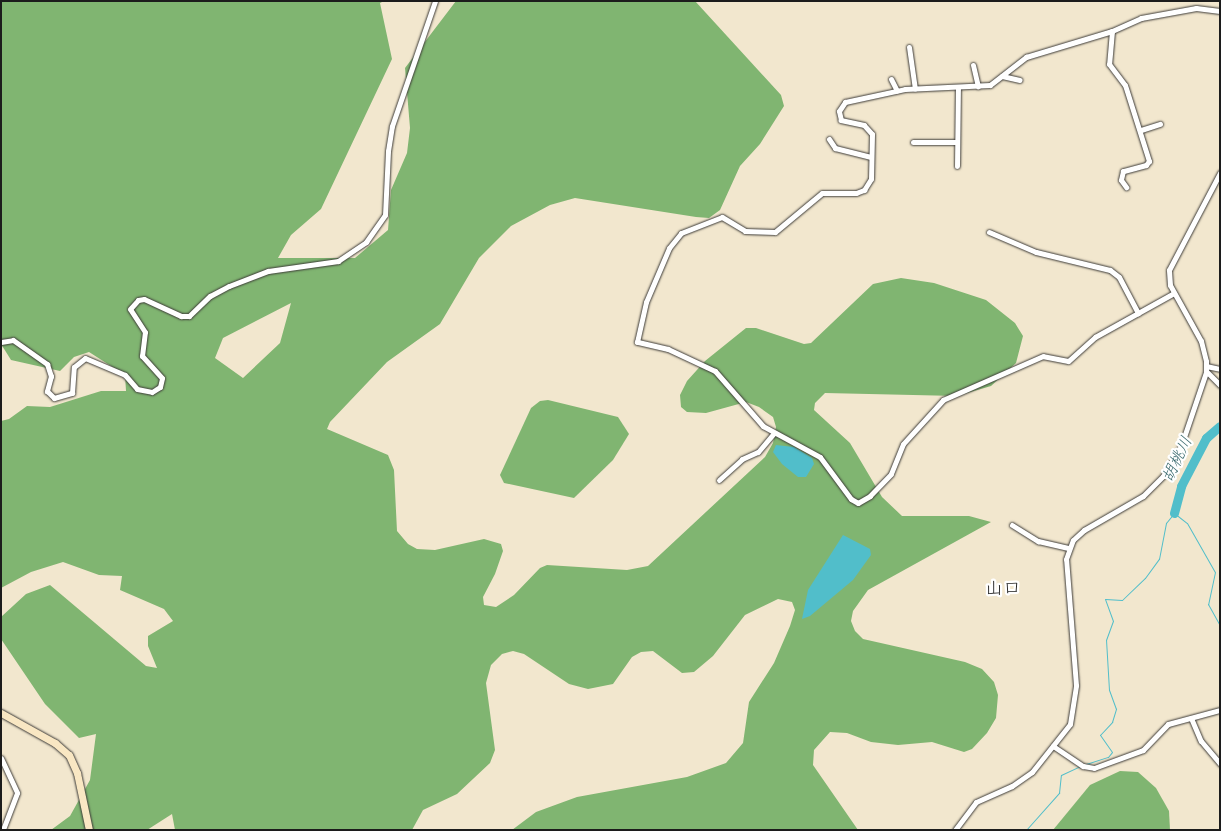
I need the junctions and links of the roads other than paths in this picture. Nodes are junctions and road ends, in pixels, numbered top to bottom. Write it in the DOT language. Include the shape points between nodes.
graph roads {
  1 [pos="435,1"];
  2 [pos="1220,11"];
  3 [pos="1112,31"];
  4 [pos="909,47"];
  5 [pos="974,65"];
  6 [pos="1002,76"];
  7 [pos="891,79"];
  8 [pos="1020,80"];
  9 [pos="978,86"];
  10 [pos="958,88"];
  11 [pos="915,89"];
  12 [pos="897,91"];
  13 [pos="1160,124"];
  14 [pos="1141,130"];
  15 [pos="829,139"];
  16 [pos="913,142"];
  17 [pos="957,142"];
  18 [pos="871,157"];
  19 [pos="957,166"];
  20 [pos="1220,173"];
  21 [pos="1126,187"];
  22 [pos="988,232"];
  23 [pos="1174,293"];
  24 [pos="1138,313"];
  25 [pos="1,342"];
  26 [pos="1206,368"];
  27 [pos="1220,369"];
  28 [pos="1220,385"];
  29 [pos="774,433"];
  30 [pos="719,480"];
  31 [pos="1012,525"];
  32 [pos="1068,548"];
  33 [pos="1220,710"];
  34 [pos="1,713"];
  35 [pos="1191,718"];
  36 [pos="1054,746"];
  37 [pos="1,758"];
  38 [pos="1220,764"];
  39 [pos="3,830"];
  40 [pos="89,830"];
  41 [pos="956,830"];
  1 -- 25 [label="street" via="394,119 388,151 385,215 366,242 338,261 268,271 236,283 210,296 189,316 181,316 144,299 138,300 130,309 145,332 142,356 162,378 160,387 152,392 136,389 125,375 85,358 74,367 72,393 54,398 47,391 51,376 47,364 13,340"];
  2 -- 3 [label="street" via="1196,8 1141,18"];
  3 -- 6 [label="street" via="1026,57"];
  3 -- 14 [label="street" via="1109,64 1122,77"];
  4 -- 11 [label="street"];
  5 -- 9 [label="street"];
  6 -- 8 [label="street"];
  6 -- 9 [label="street" via="994,84"];
  7 -- 12 [label="street"];
  9 -- 10 [label="street"];
  10 -- 11 [label="street"];
  10 -- 17 [label="street"];
  11 -- 12 [label="street"];
  12 -- 18 [label="street" via="845,102 840,108 839,114 844,122 864,125 871,131"];
  13 -- 14 [label="street"];
  14 -- 21 [label="street" via="1149,161 1146,165 1123,171 1121,180"];
  15 -- 18 [label="street" via="835,148"];
  16 -- 17 [label="street"];
  17 -- 19 [label="street"];
  18 -- 29 [label="street" via="871,179 864,190 856,193 822,192 775,232 745,231 722,217 681,233 669,248 646,302 637,342 668,349 715,371 763,426"];
  20 -- 23 [label="street" via="1172,260 1168,275"];
  22 -- 24 [label="street" via="1036,252 1110,270 1119,277"];
  23 -- 24 [label="street"];
  23 -- 26 [label="street" via="1204,346"];
  24 -- 29 [label="street" via="1095,337 1068,361 1042,356 943,400 901,447 891,474 862,502 851,499 834,472 815,452"];
  26 -- 27 [label="street"];
  26 -- 28 [label="street"];
  26 -- 32 [label="street" via="1182,446 1163,476 1137,500 1079,533"];
  29 -- 30 [label="street" via="758,452 742,459"];
  31 -- 32 [label="street" via="1038,541"];
  32 -- 36 [label="street" via="1066,566 1076,697 1070,724"];
  33 -- 35 [label="street"];
  34 -- 40 [label="main road" via="56,743 69,755 77,773"];
  35 -- 36 [label="street" via="1164,726 1143,750 1094,768 1083,766"];
  35 -- 38 [label="street" via="1198,736"];
  36 -- 41 [label="street" via="1028,776 974,804"];
  37 -- 39 [label="street" via="17,793"];
}
